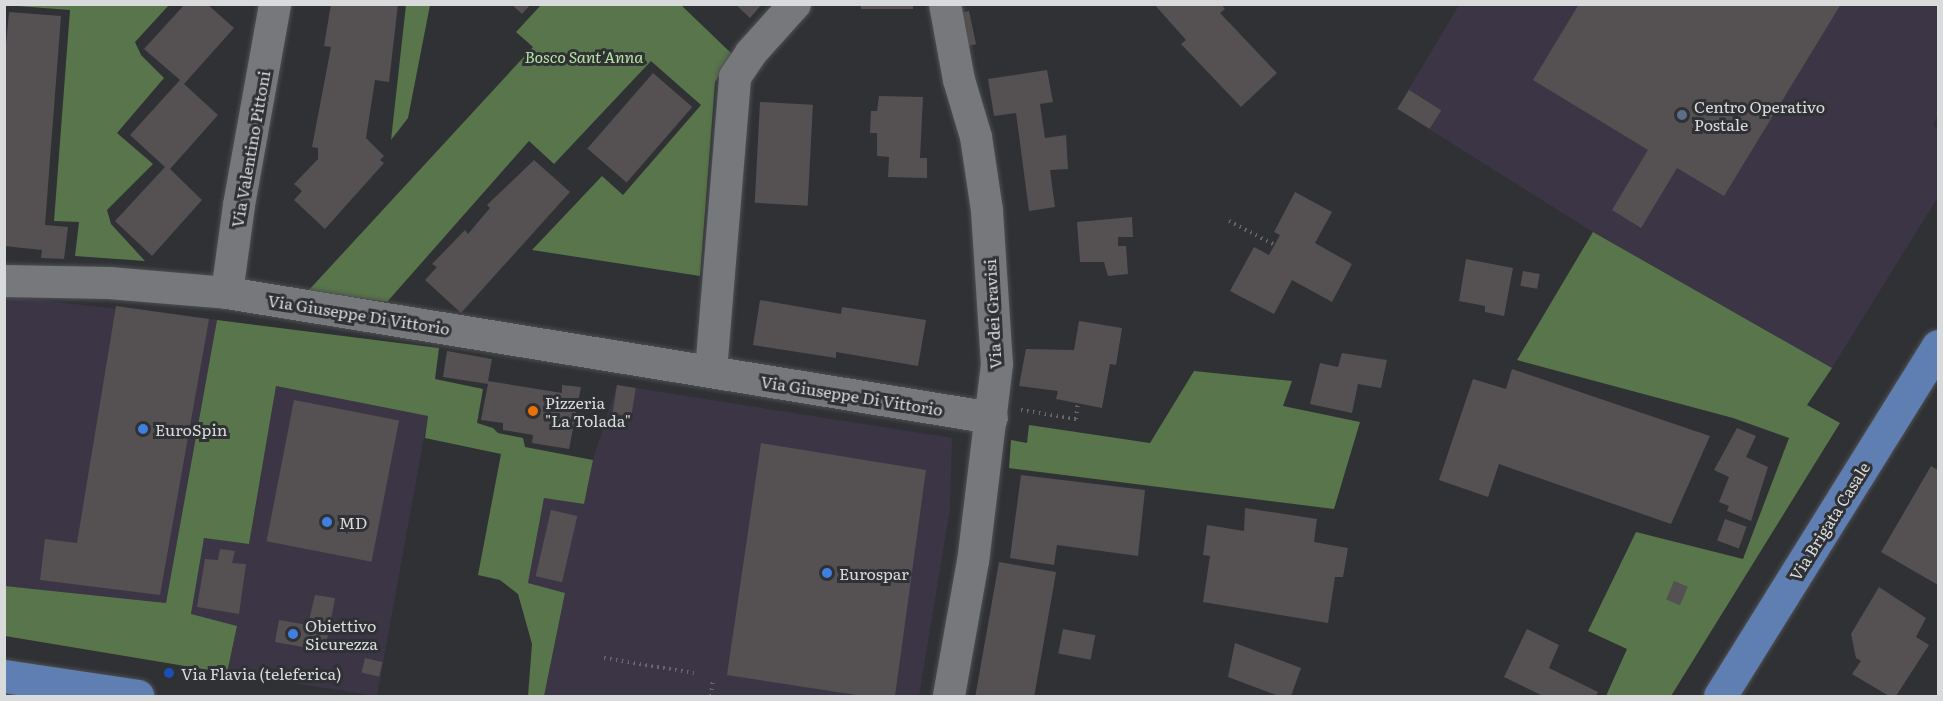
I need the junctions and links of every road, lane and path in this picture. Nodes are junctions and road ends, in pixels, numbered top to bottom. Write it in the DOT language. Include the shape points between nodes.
graph roads {
  1 [pos="275,4"];
  2 [pos="795,4"];
  3 [pos="945,4"];
  4 [pos="1229,221"];
  5 [pos="1275,245"];
  6 [pos="4,281"];
  7 [pos="227,293"];
  8 [pos="1938,346"];
  9 [pos="711,371"];
  10 [pos="1078,403"];
  11 [pos="993,412"];
  12 [pos="604,658"];
  13 [pos="694,673"];
  14 [pos="4,676"];
  15 [pos="713,679"];
  16 [pos="138,696"];
  17 [pos="711,696"];
  18 [pos="950,696"];
  19 [pos="1720,696"];
  1 -- 7 [label="street, Via Valentino Pittoni"];
  2 -- 9 [label="street" via="735,76"];
  3 -- 11 [label="street, Via dei Gravisi" via="959,80 976,137 987,211 997,364"];
  4 -- 5 [label="path"];
  6 -- 7 [label="street, Via Giuseppe Di Vittorio" via="109,283"];
  7 -- 9 [label="street, Via Giuseppe Di Vittorio"];
  8 -- 19 [label="main road, Via Brigata Casale"];
  9 -- 11 [label="street, Via Giuseppe Di Vittorio"];
  10 -- 11 [label="path" via="1076,419"];
  11 -- 18 [label="street, Via dei Gravisi"];
  12 -- 13 [label="path"];
  14 -- 16 [label="main road"];
  15 -- 17 [label="path"];
}
